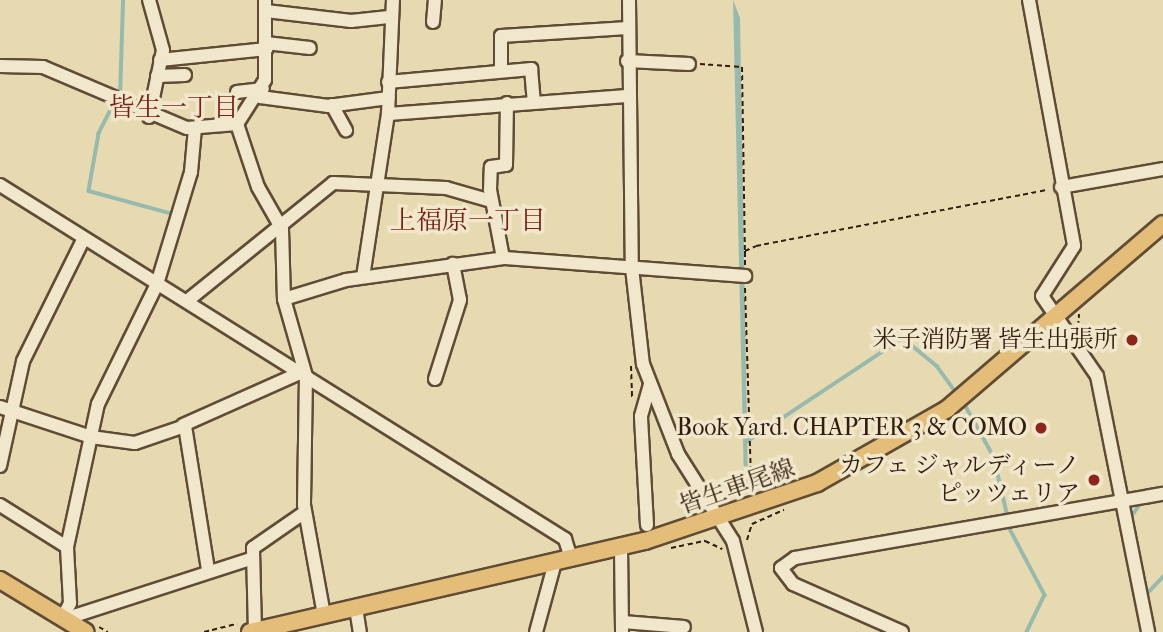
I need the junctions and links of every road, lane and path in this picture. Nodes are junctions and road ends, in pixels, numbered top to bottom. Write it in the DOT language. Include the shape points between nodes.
graph roads {
  1 [pos="149,0"];
  2 [pos="393,0"];
  3 [pos="435,0"];
  4 [pos="629,0"];
  5 [pos="1029,0"];
  6 [pos="265,5"];
  7 [pos="389,17"];
  8 [pos="433,22"];
  9 [pos="628,28"];
  10 [pos="266,46"];
  11 [pos="310,48"];
  12 [pos="160,60"];
  13 [pos="627,61"];
  14 [pos="689,64"];
  15 [pos="0,66"];
  16 [pos="502,71"];
  17 [pos="185,75"];
  18 [pos="157,76"];
  19 [pos="388,82"];
  20 [pos="237,92"];
  21 [pos="261,93"];
  22 [pos="627,96"];
  23 [pos="388,98"];
  24 [pos="534,101"];
  25 [pos="507,103"];
  26 [pos="332,105"];
  27 [pos="388,114"];
  28 [pos="149,117"];
  29 [pos="237,124"];
  30 [pos="195,128"];
  31 [pos="346,130"];
  32 [pos="1163,169"];
  33 [pos="379,181"];
  34 [pos="0,185"];
  35 [pos="1061,187"];
  36 [pos="491,201"];
  37 [pos="1163,224"];
  38 [pos="281,229"];
  39 [pos="84,238"];
  40 [pos="745,251"];
  41 [pos="503,258"];
  42 [pos="453,264"];
  43 [pos="632,268"];
  44 [pos="740,275"];
  45 [pos="363,277"];
  46 [pos="158,284"];
  47 [pos="284,299"];
  48 [pos="187,301"];
  49 [pos="1056,316"];
  50 [pos="303,374"];
  51 [pos="435,379"];
  52 [pos="650,384"];
  53 [pos="6,409"];
  54 [pos="183,425"];
  55 [pos="91,437"];
  56 [pos="0,466"];
  57 [pos="751,479"];
  58 [pos="1163,494"];
  59 [pos="1120,501"];
  60 [pos="0,505"];
  61 [pos="305,512"];
  62 [pos="749,520"];
  63 [pos="720,521"];
  64 [pos="647,526"];
  65 [pos="751,526"];
  66 [pos="721,542"];
  67 [pos="715,544"];
  68 [pos="68,547"];
  69 [pos="621,547"];
  70 [pos="664,549"];
  71 [pos="253,558"];
  72 [pos="563,561"];
  73 [pos="728,562"];
  74 [pos="208,570"];
  75 [pos="0,580"];
  76 [pos="356,608"];
  77 [pos="324,615"];
  78 [pos="67,619"];
  79 [pos="684,626"];
  80 [pos="623,627"];
  81 [pos="250,630"];
  82 [pos="86,632"];
  83 [pos="204,632"];
  84 [pos="360,632"];
  85 [pos="536,632"];
  86 [pos="756,632"];
  87 [pos="902,632"];
  88 [pos="1148,632"];
  1 -- 12 [label="street"];
  2 -- 7 [label="street"];
  3 -- 8 [label="street"];
  4 -- 9 [label="street"];
  5 -- 35 [label="street"];
  6 -- 7 [label="street" via="347,21"];
  6 -- 10 [label="street"];
  7 -- 19 [label="street"];
  9 -- 13 [label="street"];
  9 -- 16 [label="street" via="501,36"];
  10 -- 11 [label="street"];
  10 -- 12 [label="street"];
  10 -- 21 [label="street"];
  12 -- 18 [label="street"];
  13 -- 14 [label="street"];
  13 -- 22 [label="street"];
  14 -- 40 [label="path" via="742,67"];
  15 -- 28 [label="street" via="43,67"];
  16 -- 19 [label="street"];
  16 -- 24 [label="street" via="531,69"];
  17 -- 18 [label="street"];
  18 -- 28 [label="street"];
  19 -- 23 [label="street"];
  20 -- 21 [label="street"];
  21 -- 26 [label="street"];
  21 -- 29 [label="street"];
  22 -- 24 [label="street"];
  22 -- 43 [label="street"];
  23 -- 26 [label="street"];
  23 -- 27 [label="street"];
  24 -- 25 [label="street"];
  25 -- 27 [label="street"];
  25 -- 36 [label="street" via="506,165 491,167"];
  26 -- 31 [label="street"];
  27 -- 33 [label="street"];
  28 -- 30 [label="street"];
  29 -- 30 [label="street"];
  29 -- 38 [label="street" via="258,187"];
  30 -- 46 [label="street" via="191,172"];
  32 -- 35 [label="street"];
  33 -- 36 [label="street" via="446,188"];
  33 -- 38 [label="street" via="330,184"];
  33 -- 45 [label="street"];
  34 -- 39 [label="street"];
  35 -- 40 [label="path"];
  35 -- 49 [label="street" via="1074,254 1041,292"];
  36 -- 41 [label="street"];
  37 -- 49 [label="main road, 皆生車尾線"];
  38 -- 47 [label="street"];
  38 -- 48 [label="street"];
  39 -- 46 [label="street"];
  39 -- 53 [label="street" via="23,361"];
  40 -- 44 [label="path"];
  41 -- 42 [label="street"];
  41 -- 43 [label="street"];
  42 -- 45 [label="street"];
  42 -- 51 [label="street" via="460,300"];
  43 -- 44 [label="street"];
  43 -- 52 [label="street"];
  44 -- 57 [label="path"];
  45 -- 47 [label="street"];
  46 -- 48 [label="street"];
  46 -- 55 [label="street" via="98,404"];
  47 -- 50 [label="street"];
  48 -- 50 [label="street"];
  49 -- 59 [label="street" via="1097,376"];
  49 -- 63 [label="main road, 皆生車尾線" via="911,433 817,483"];
  50 -- 54 [label="street"];
  50 -- 61 [label="street"];
  50 -- 72 [label="street" via="565,539"];
  52 -- 63 [label="street" via="678,454"];
  52 -- 64 [label="street" via="641,416"];
  53 -- 55 [label="street"];
  53 -- 56 [label="street"];
  54 -- 55 [label="street" via="142,442"];
  54 -- 74 [label="street" via="194,452"];
  55 -- 68 [label="street"];
  58 -- 59 [label="street"];
  59 -- 87 [label="street" via="795,558 782,568 793,584"];
  59 -- 88 [label="street"];
  60 -- 68 [label="street"];
  61 -- 71 [label="street" via="257,541"];
  61 -- 77 [label="street"];
  62 -- 65 [label="path"];
  63 -- 69 [label="main road, 皆生車尾線"];
  63 -- 86 [label="street" via="739,561"];
  66 -- 67 [label="path"];
  67 -- 70 [label="path"];
  67 -- 73 [label="path"];
  68 -- 78 [label="street"];
  69 -- 72 [label="main road, 皆生車尾線"];
  69 -- 80 [label="street"];
  71 -- 74 [label="street"];
  71 -- 81 [label="street"];
  72 -- 76 [label="main road, 皆生車尾線"];
  72 -- 85 [label="street"];
  74 -- 78 [label="street"];
  75 -- 78 [label="main road"];
  76 -- 77 [label="main road, 皆生車尾線"];
  76 -- 84 [label="street"];
  77 -- 81 [label="main road, 皆生車尾線"];
  78 -- 82 [label="main road"];
  79 -- 80 [label="street"];
  81 -- 83 [label="path"];
}
